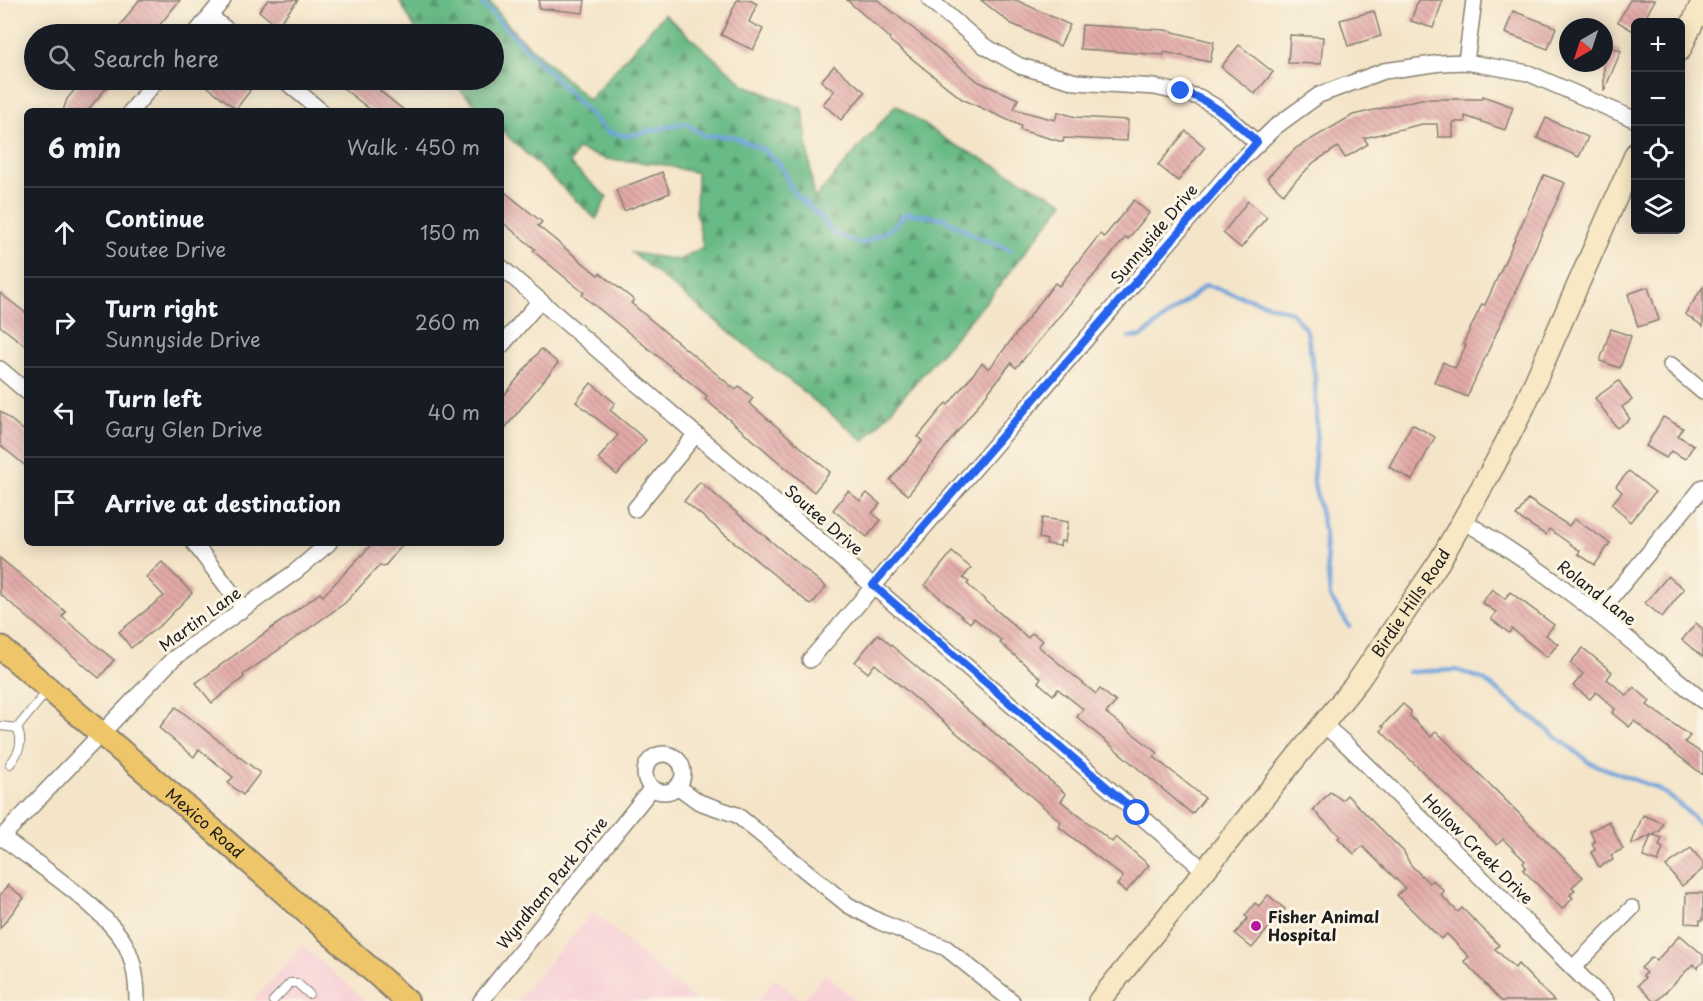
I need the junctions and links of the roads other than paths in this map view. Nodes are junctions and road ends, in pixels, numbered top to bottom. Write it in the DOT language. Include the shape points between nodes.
graph roads {
  1 [pos="223,0"];
  2 [pos="930,0"];
  3 [pos="1474,0"];
  4 [pos="1703,0"];
  5 [pos="210,16"];
  6 [pos="203,24"];
  7 [pos="220,24"];
  8 [pos="1698,26"];
  9 [pos="1685,43"];
  10 [pos="1466,62"];
  11 [pos="149,90"];
  12 [pos="296,90"];
  13 [pos="134,108"];
  14 [pos="317,108"];
  15 [pos="1631,118"];
  16 [pos="1257,142"];
  17 [pos="1631,162"];
  18 [pos="504,270"];
  19 [pos="540,301"];
  20 [pos="504,343"];
  21 [pos="1671,366"];
  22 [pos="0,369"];
  23 [pos="24,389"];
  24 [pos="1703,392"];
  25 [pos="696,435"];
  26 [pos="1703,487"];
  27 [pos="635,509"];
  28 [pos="1463,521"];
  29 [pos="196,546"];
  30 [pos="326,546"];
  31 [pos="873,585"];
  32 [pos="243,609"];
  33 [pos="1598,614"];
  34 [pos="0,647"];
  35 [pos="810,660"];
  36 [pos="49,690"];
  37 [pos="1703,701"];
  38 [pos="1324,725"];
  39 [pos="0,726"];
  40 [pos="17,728"];
  41 [pos="101,734"];
  42 [pos="10,764"];
  43 [pos="677,786"];
  44 [pos="652,788"];
  45 [pos="1,838"];
  46 [pos="1205,871"];
  47 [pos="1632,908"];
  48 [pos="1573,968"];
  49 [pos="309,993"];
  50 [pos="137,1001"];
  51 [pos="273,1001"];
  52 [pos="406,1001"];
  53 [pos="481,1001"];
  54 [pos="1012,1001"];
  55 [pos="1099,1001"];
  56 [pos="1606,1001"];
  1 -- 5 [label="street"];
  2 -- 16 [label="street" via="983,45 1020,66 1076,82 1155,87 1199,97"];
  3 -- 10 [label="street"];
  4 -- 8 [label="main road"];
  5 -- 6 [label="street"];
  5 -- 7 [label="street"];
  8 -- 9 [label="main road"];
  10 -- 15 [label="street, Sunnyside Drive" via="1528,73"];
  10 -- 16 [label="street, Sunnyside Drive" via="1384,70 1359,79 1319,95"];
  11 -- 13 [label="street"];
  12 -- 14 [label="street"];
  16 -- 31 [label="street, Sunnyside Drive"];
  17 -- 28 [label="main road, Birdie Hills Road" via="1524,407"];
  18 -- 19 [label="street, Soutee Drive"];
  19 -- 20 [label="street"];
  19 -- 25 [label="street, Soutee Drive"];
  21 -- 24 [label="street"];
  22 -- 23 [label="street"];
  25 -- 27 [label="street"];
  25 -- 31 [label="street, Soutee Drive"];
  26 -- 33 [label="street"];
  28 -- 33 [label="street, Roland Lane" via="1528,562"];
  28 -- 38 [label="main road, Birdie Hills Road" via="1388,640"];
  29 -- 32 [label="street"];
  30 -- 32 [label="street, Martin Lane"];
  31 -- 35 [label="street, Sunnyside Drive"];
  31 -- 46 [label="street, Soutee Drive"];
  32 -- 41 [label="street, Martin Lane" via="173,659"];
  33 -- 37 [label="street, Roland Lane"];
  34 -- 36 [label="main road, Mexico Road"];
  36 -- 40 [label="lane"];
  36 -- 41 [label="main road, Mexico Road"];
  38 -- 46 [label="main road, Birdie Hills Road"];
  38 -- 48 [label="street, Hollow Creek Drive"];
  39 -- 40 [label="lane"];
  40 -- 42 [label="lane" via="20,747"];
  41 -- 45 [label="street, Martin Lane"];
  41 -- 52 [label="main road, Mexico Road"];
  43 -- 44 [label="street" via="664,792"];
  43 -- 44 [label="street" via="682,776 680,763 671,756 659,755 645,771"];
  43 -- 54 [label="street" via="699,801 737,815 848,905 946,948"];
  44 -- 53 [label="street, Wyndham Park Drive"];
  45 -- 50 [label="street" via="99,915 122,940 137,980"];
  46 -- 55 [label="main road, Birdie Hills Road"];
  47 -- 48 [label="street"];
  48 -- 56 [label="street, Hollow Creek Drive"];
  49 -- 51 [label="lane" via="297,983 290,983"];
}
